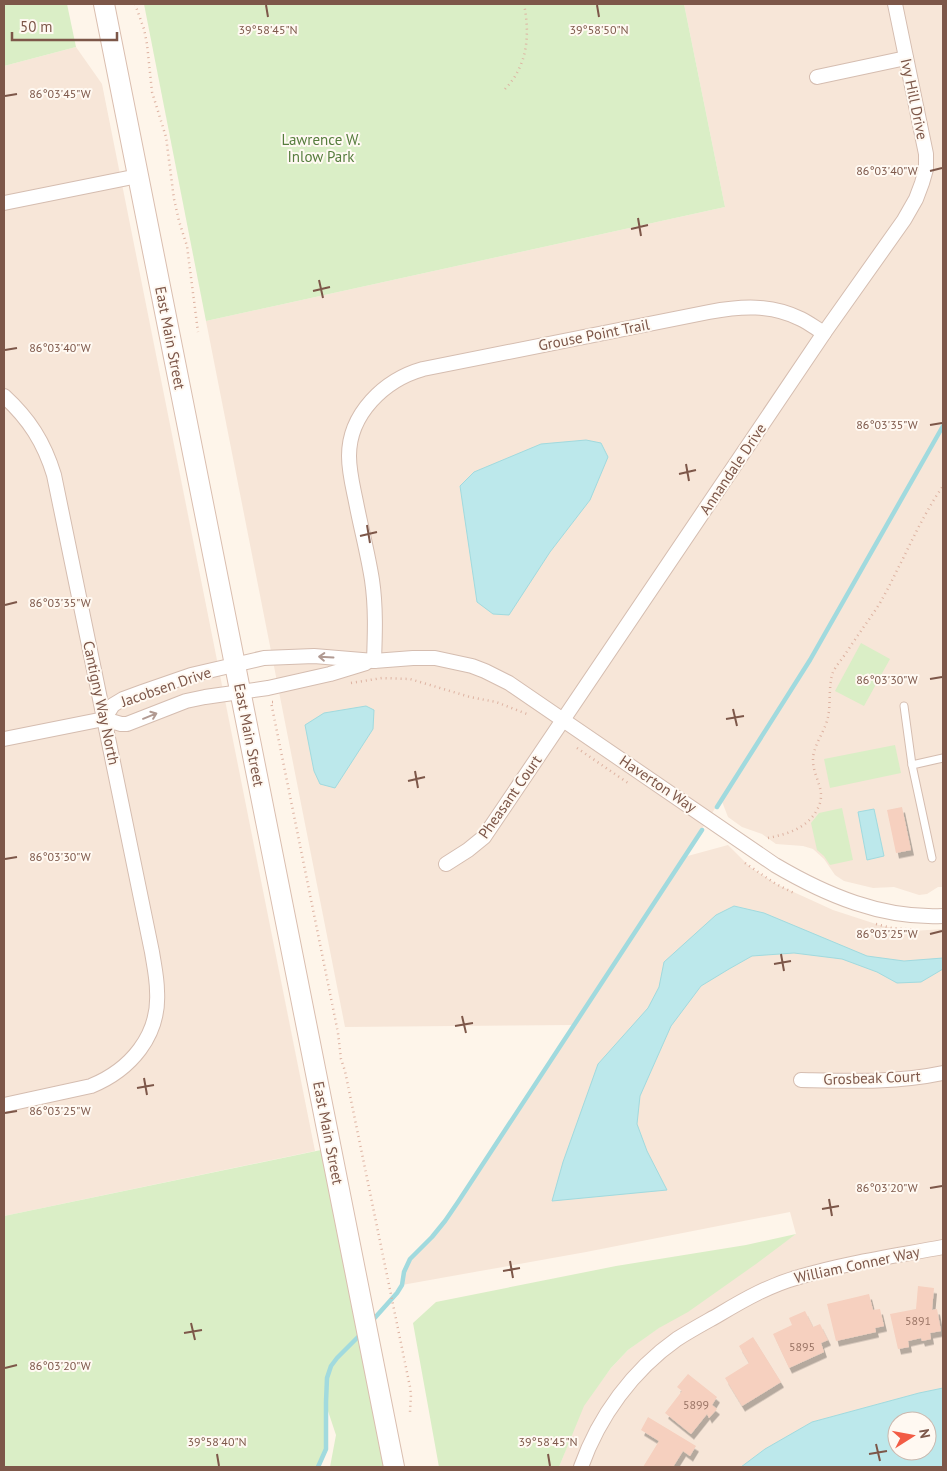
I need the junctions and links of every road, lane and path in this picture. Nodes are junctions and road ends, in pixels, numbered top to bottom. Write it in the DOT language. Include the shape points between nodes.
graph roads {
  1 [pos="104,4"];
  2 [pos="135,4"];
  3 [pos="524,4"];
  4 [pos="895,4"];
  5 [pos="906,58"];
  6 [pos="817,77"];
  7 [pos="505,88"];
  8 [pos="138,176"];
  9 [pos="4,203"];
  10 [pos="904,220"];
  11 [pos="198,332"];
  12 [pos="824,333"];
  13 [pos="4,396"];
  14 [pos="943,486"];
  15 [pos="374,661"];
  16 [pos="235,665"];
  17 [pos="345,684"];
  18 [pos="241,692"];
  19 [pos="278,701"];
  20 [pos="904,706"];
  21 [pos="532,716"];
  22 [pos="104,719"];
  23 [pos="564,719"];
  24 [pos="4,739"];
  25 [pos="943,758"];
  26 [pos="912,765"];
  27 [pos="768,838"];
  28 [pos="932,858"];
  29 [pos="446,864"];
  30 [pos="943,916"];
  31 [pos="943,1073"];
  32 [pos="801,1080"];
  33 [pos="4,1105"];
  34 [pos="943,1246"];
  35 [pos="410,1412"];
  36 [pos="394,1467"];
  37 [pos="581,1467"];
  1 -- 8 [label="main road, East Main Street"];
  2 -- 11 [label="path" via="144,29 152,92 166,137 174,199 187,246"];
  3 -- 7 [label="path" via="524,58 517,76"];
  4 -- 5 [label="street, Ivy Hill Drive"];
  5 -- 6 [label="street"];
  5 -- 10 [label="street, Ivy Hill Drive" via="926,162 920,191"];
  8 -- 9 [label="street"];
  8 -- 16 [label="main road, East Main Street"];
  10 -- 12 [label="street, Annandale Drive"];
  12 -- 15 [label="street, Grouse Point Trail" via="802,319 778,311 754,307 727,309 423,369 406,374 383,388 361,415 352,436 349,457 373,586"];
  12 -- 23 [label="street, Annandale Drive"];
  13 -- 22 [label="street, Cantigny Way North" via="30,423 54,475"];
  14 -- 27 [label="path" via="930,504 867,624 834,672 828,718 813,760 822,796 819,806 803,826"];
  15 -- 16 [label="street, Haverton Way, one-way" via="314,656 264,658"];
  15 -- 18 [label="street, Haverton Way" via="330,674"];
  15 -- 23 [label="street, Haverton Way" via="435,658 472,666 509,683"];
  16 -- 18 [label="main road, East Main Street"];
  16 -- 22 [label="street, Jacobsen Drive" via="178,679 123,699 113,705"];
  17 -- 21 [label="path" via="382,678 410,679 496,702"];
  22 -- 18 [label="street, Jacobsen Drive, one-way" via="127,724 186,701"];
  18 -- 36 [label="main road, East Main Street"];
  19 -- 35 [label="path" via="271,702 400,1335 411,1395"];
  20 -- 26 [label="lane"];
  22 -- 24 [label="street, Jacobsen Drive"];
  22 -- 33 [label="street, Cantigny Way North" via="155,971 158,991 153,1024 134,1058 104,1080"];
  23 -- 29 [label="street, Pheasant Court" via="484,837"];
  23 -- 30 [label="street, Haverton Way" via="799,879 871,908"];
  25 -- 26 [label="lane"];
  26 -- 28 [label="lane"];
  31 -- 32 [label="street, Grosbeak Court" via="888,1081"];
  34 -- 37 [label="street, William Conner Way" via="798,1277 756,1293 691,1330 634,1377 595,1434"];
}
